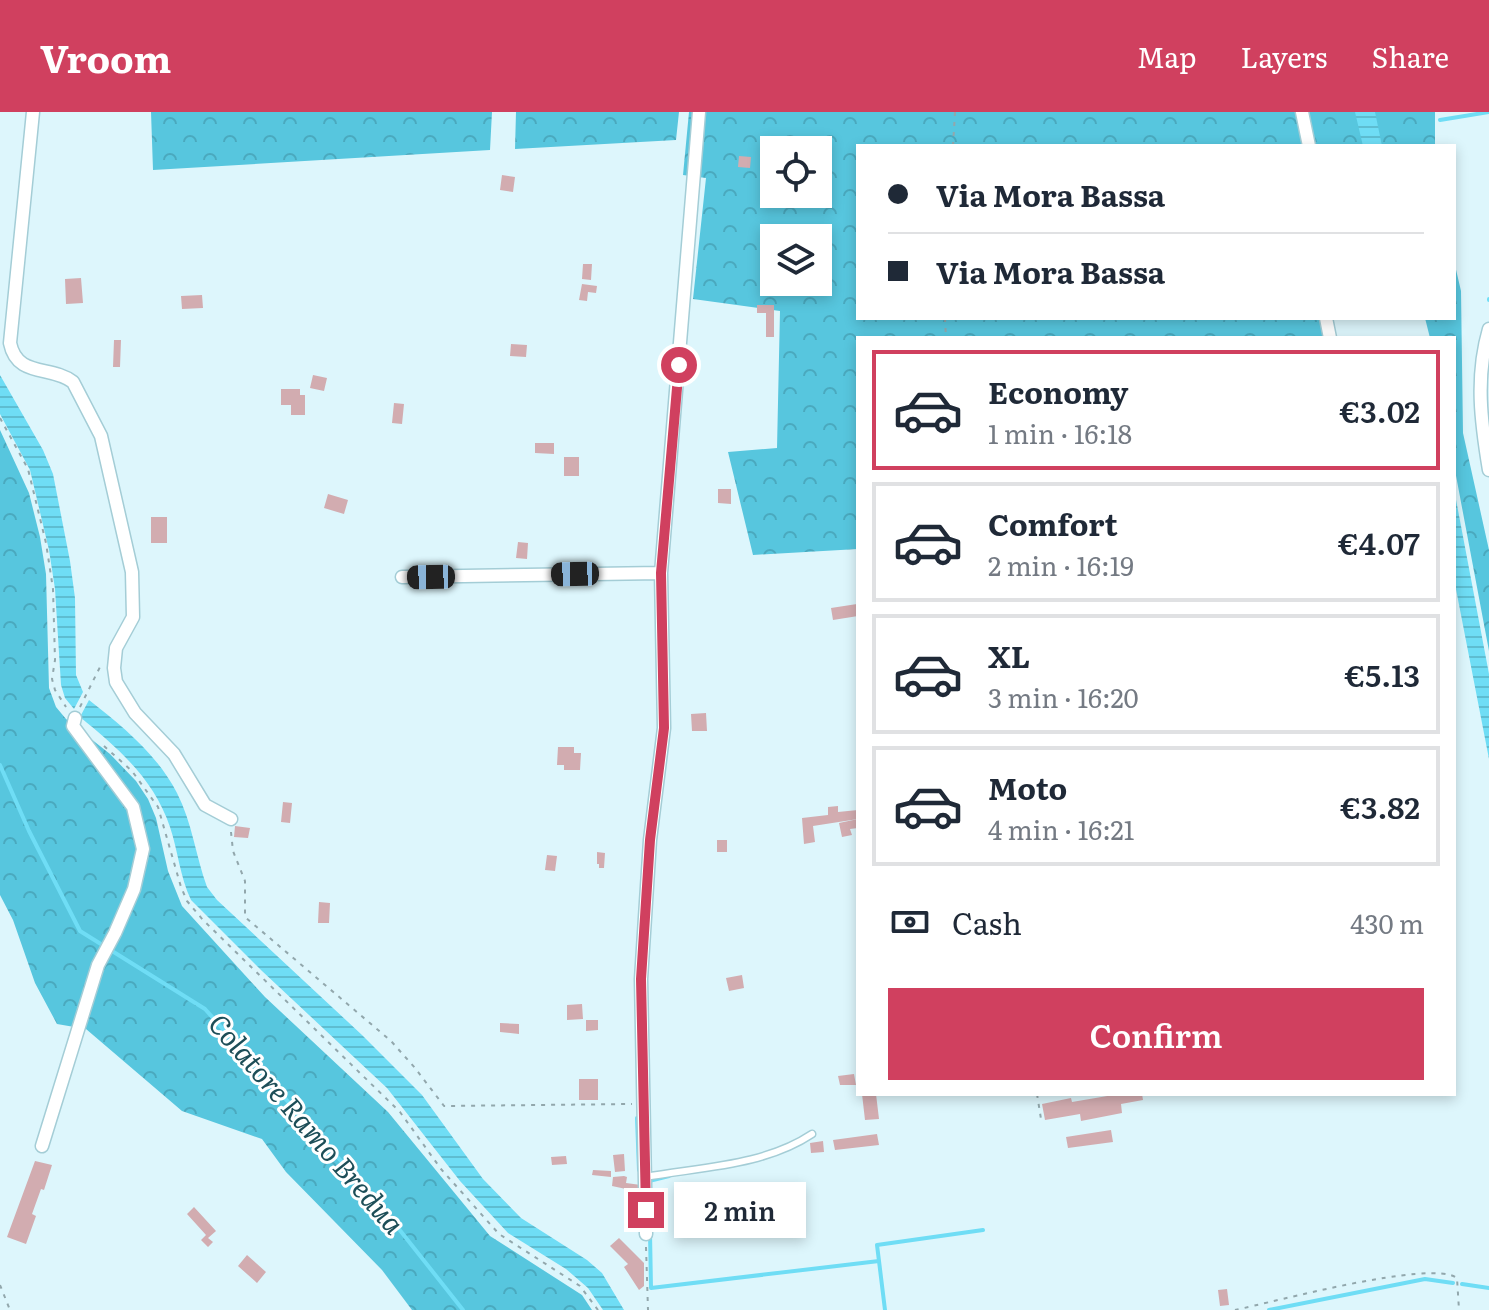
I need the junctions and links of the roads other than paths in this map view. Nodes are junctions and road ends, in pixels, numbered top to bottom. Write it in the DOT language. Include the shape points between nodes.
graph roads {
  1 [pos="33,112"];
  2 [pos="699,112"];
  3 [pos="1302,112"];
  4 [pos="1309,144"];
  5 [pos="1489,329"];
  6 [pos="1489,470"];
  7 [pos="661,573"];
  8 [pos="402,577"];
  9 [pos="76,716"];
  10 [pos="231,819"];
  11 [pos="812,1134"];
  12 [pos="42,1146"];
  13 [pos="645,1180"];
  14 [pos="646,1234"];
  1 -- 10 [label="street" via="10,343 15,358 27,368 73,382 101,436 132,572 133,617 116,648 114,668 122,695 174,754 205,805"];
  2 -- 7 [label="street"];
  3 -- 4 [label="street"];
  5 -- 6 [label="street" via="1481,357 1480,419"];
  7 -- 8 [label="street"];
  7 -- 13 [label="street" via="664,728 641,979"];
  9 -- 12 [label="street" via="73,726 133,807 143,849 134,889 98,965"];
  11 -- 13 [label="lane" via="762,1157"];
  13 -- 14 [label="street"];
}
